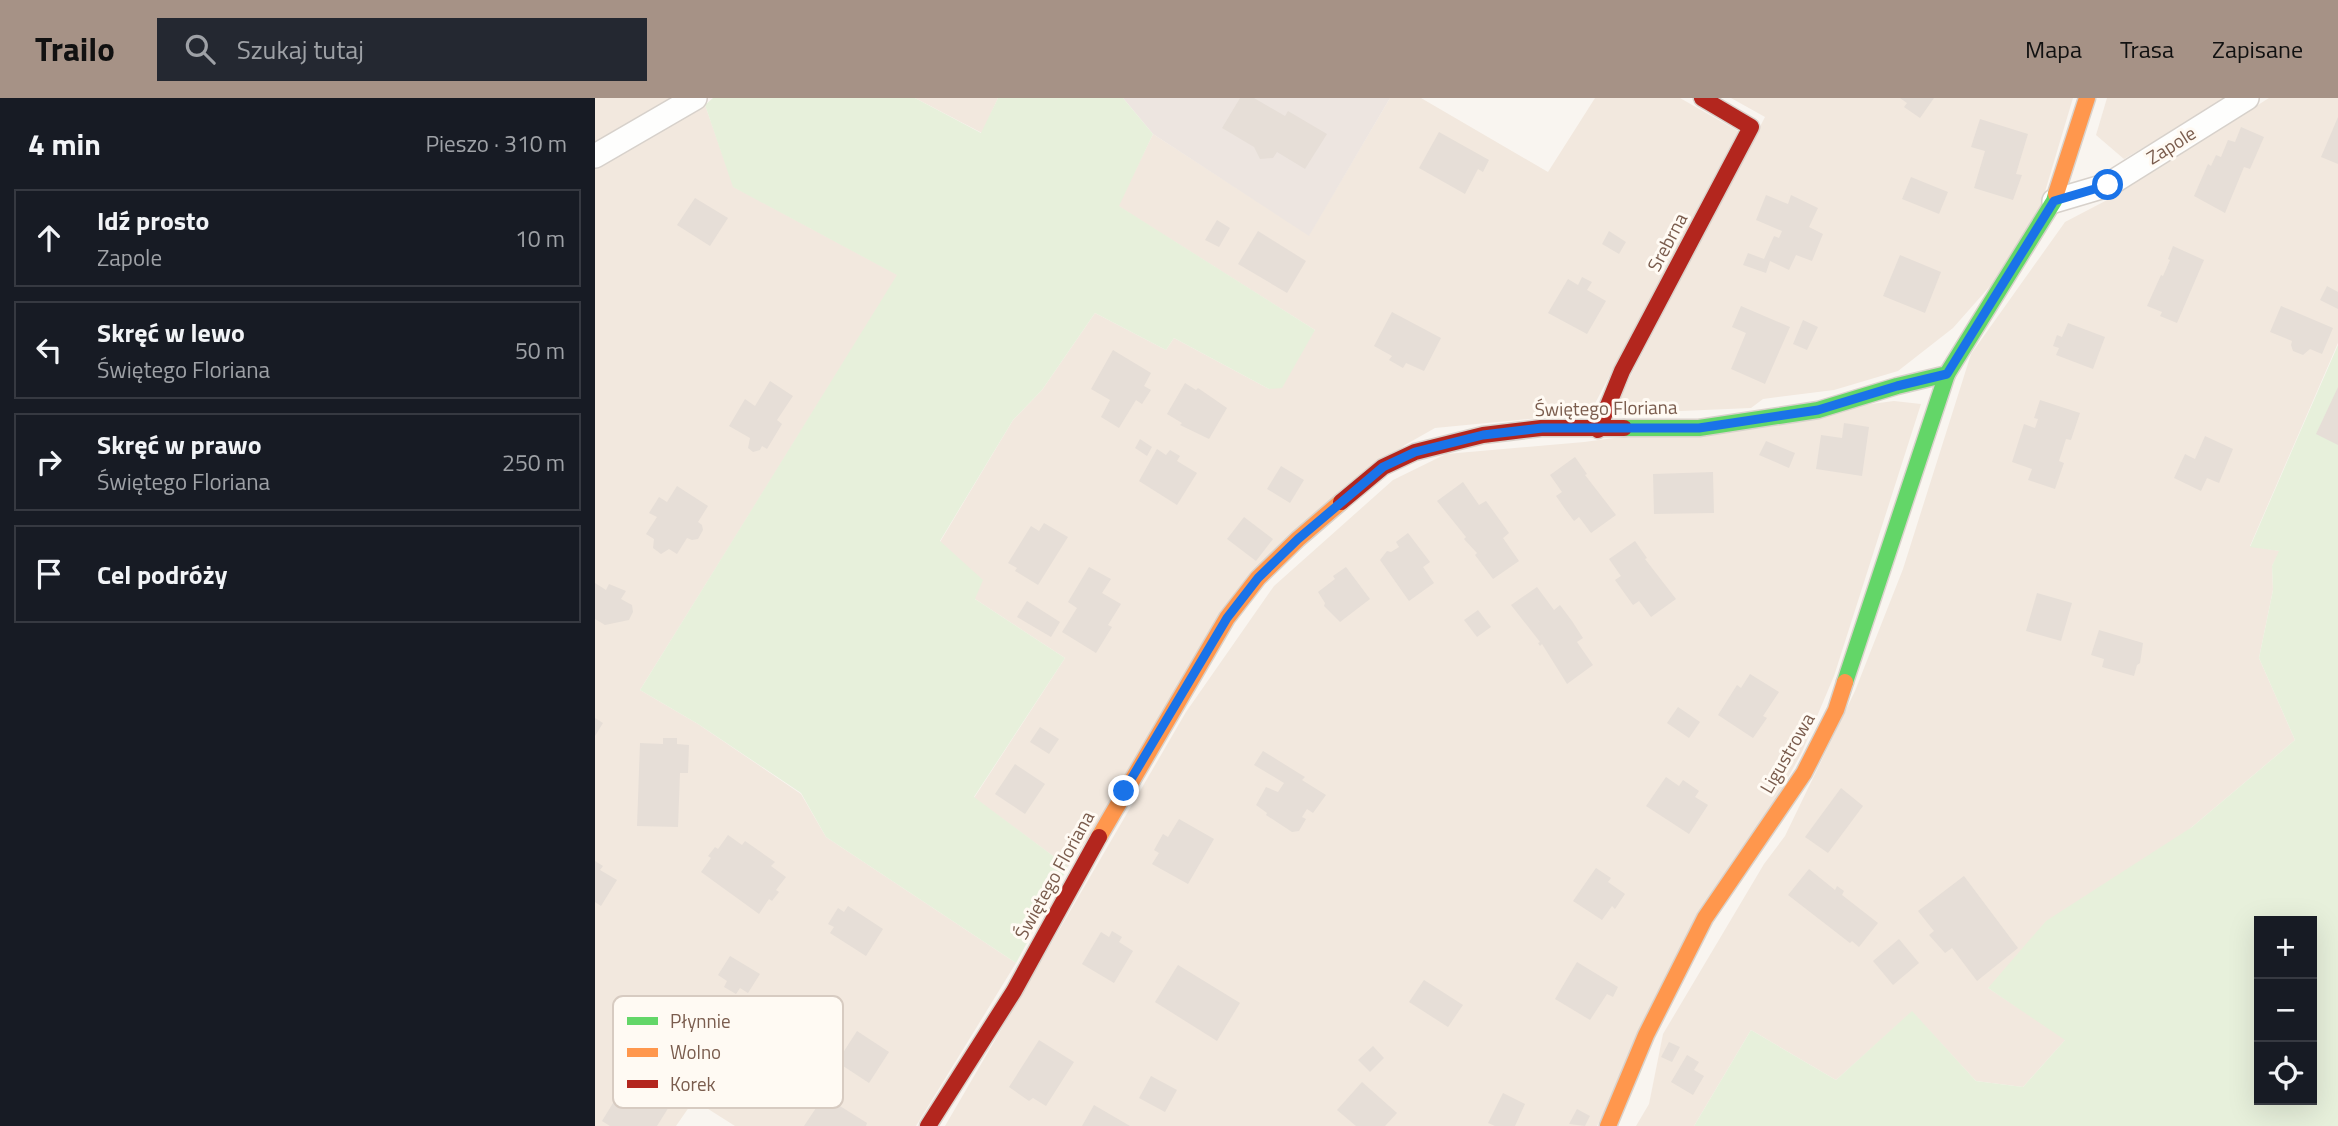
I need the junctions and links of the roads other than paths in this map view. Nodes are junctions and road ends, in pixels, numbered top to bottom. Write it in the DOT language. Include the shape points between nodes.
graph roads {
  1 [pos="695,98"];
  2 [pos="1702,98"];
  3 [pos="2087,98"];
  4 [pos="2247,98"];
  5 [pos="595,156"];
  6 [pos="2054,201"];
  7 [pos="1947,374"];
  8 [pos="1598,430"];
  9 [pos="927,1126"];
  10 [pos="1608,1126"];
  1 -- 5 [label="street"];
  2 -- 8 [label="street, Srebrna" via="1751,127 1622,371"];
  3 -- 6 [label="street"];
  4 -- 6 [label="street, Zapole" via="2108,185"];
  6 -- 7 [label="street"];
  7 -- 8 [label="street, Świętego Floriana" via="1818,410 1699,428"];
  7 -- 10 [label="street, Ligustrowa" via="1836,709 1804,774 1705,918 1646,1035"];
  8 -- 9 [label="street, Świętego Floriana" via="1542,428 1483,435 1415,452 1383,467 1358,486 1258,578 1227,618 1014,990"];
}
